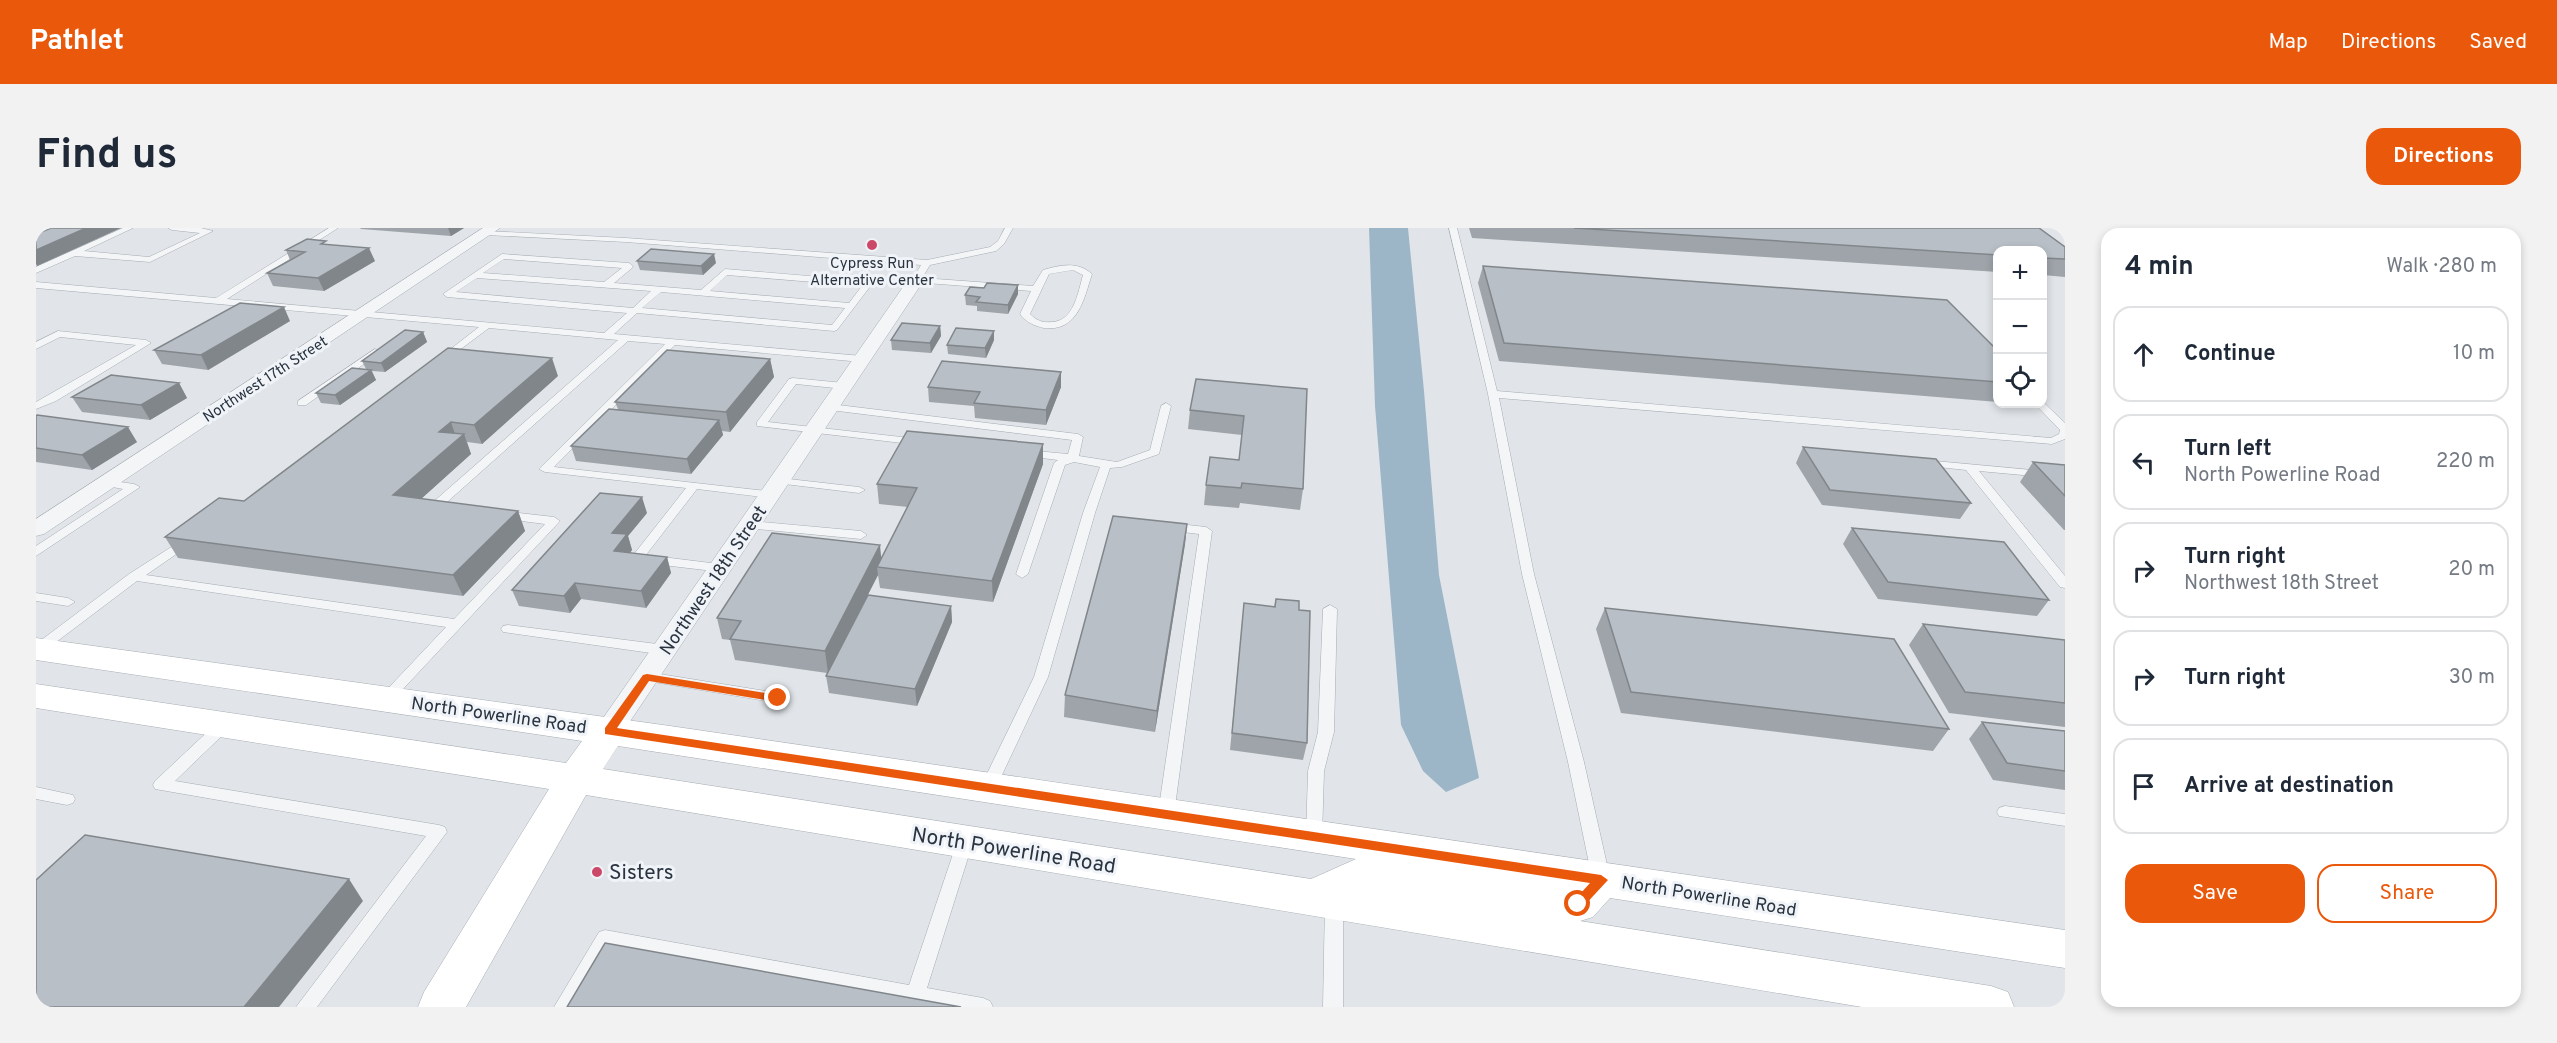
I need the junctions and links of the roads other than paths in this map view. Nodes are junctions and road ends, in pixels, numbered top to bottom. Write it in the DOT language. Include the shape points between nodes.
graph roads {
  1 [pos="129,228"];
  2 [pos="172,228"];
  3 [pos="334,228"];
  4 [pos="553,228"];
  5 [pos="1009,228"];
  6 [pos="1453,228"];
  7 [pos="490,230"];
  8 [pos="541,237"];
  9 [pos="74,253"];
  10 [pos="927,263"];
  11 [pos="36,270"];
  12 [pos="475,275"];
  13 [pos="916,280"];
  14 [pos="36,285"];
  15 [pos="606,285"];
  16 [pos="659,289"];
  17 [pos="1036,289"];
  18 [pos="703,293"];
  19 [pos="219,301"];
  20 [pos="851,306"];
  21 [pos="635,311"];
  22 [pos="363,314"];
  23 [pos="421,319"];
  24 [pos="488,326"];
  25 [pos="405,331"];
  26 [pos="606,336"];
  27 [pos="626,338"];
  28 [pos="673,342"];
  29 [pos="386,344"];
  30 [pos="36,346"];
  31 [pos="862,359"];
  32 [pos="435,365"];
  33 [pos="844,386"];
  34 [pos="1493,394"];
  35 [pos="302,403"];
  36 [pos="36,406"];
  37 [pos="1166,406"];
  38 [pos="830,407"];
  39 [pos="2044,408"];
  40 [pos="815,429"];
  41 [pos="2065,429"];
  42 [pos="933,444"];
  43 [pos="1014,452"];
  44 [pos="1073,458"];
  45 [pos="1911,462"];
  46 [pos="1106,465"];
  47 [pos="1969,467"];
  48 [pos="2065,476"];
  49 [pos="106,483"];
  50 [pos="694,486"];
  51 [pos="776,488"];
  52 [pos="860,490"];
  53 [pos="460,509"];
  54 [pos="495,514"];
  55 [pos="750,525"];
  56 [pos="1161,526"];
  57 [pos="36,529"];
  58 [pos="861,535"];
  59 [pos="193,537"];
  60 [pos="36,552"];
  61 [pos="722,568"];
  62 [pos="1023,574"];
  63 [pos="134,577"];
  64 [pos="2065,584"];
  65 [pos="36,597"];
  66 [pos="68,602"];
  67 [pos="1330,609"];
  68 [pos="457,624"];
  69 [pos="508,629"];
  70 [pos="37,649"];
  71 [pos="665,650"];
  72 [pos="647,677"];
  73 [pos="36,696"];
  74 [pos="778,698"];
  75 [pos="385,699"];
  76 [pos="224,726"];
  77 [pos="609,731"];
  78 [pos="576,780"];
  79 [pos="988,788"];
  80 [pos="36,794"];
  81 [pos="67,799"];
  82 [pos="2005,812"];
  83 [pos="1166,814"];
  84 [pos="2065,820"];
  85 [pos="1314,837"];
  86 [pos="965,842"];
  87 [pos="1601,880"];
  88 [pos="1323,900"];
  89 [pos="2065,949"];
  90 [pos="915,995"];
  91 [pos="306,1007"];
  92 [pos="441,1007"];
  93 [pos="564,1007"];
  94 [pos="983,1007"];
  95 [pos="1334,1007"];
  96 [pos="1991,1007"];
  1 -- 9 [label="lane"];
  2 -- 9 [label="lane" via="209,231 150,260"];
  3 -- 19 [label="lane"];
  4 -- 8 [label="lane"];
  5 -- 10 [label="lane" via="993,249"];
  6 -- 34 [label="lane"];
  7 -- 8 [label="lane"];
  7 -- 22 [label="street, Northwest 17th Street"];
  8 -- 10 [label="lane" via="630,237"];
  9 -- 11 [label="lane"];
  10 -- 13 [label="lane"];
  12 -- 15 [label="lane"];
  12 -- 15 [label="lane" via="502,256 629,266"];
  12 -- 21 [label="lane" via="447,294"];
  13 -- 17 [label="lane"];
  13 -- 31 [label="street, Northwest 18th Street"];
  14 -- 19 [label="lane"];
  15 -- 16 [label="lane"];
  16 -- 18 [label="lane"];
  16 -- 21 [label="lane"];
  17 -- 17 [label="lane" via="1024,314 1037,323 1059,325 1071,318 1088,274 1072,268 1051,270"];
  18 -- 20 [label="lane"];
  18 -- 20 [label="lane" via="725,272 868,284"];
  19 -- 22 [label="lane"];
  20 -- 21 [label="lane" via="834,328"];
  21 -- 26 [label="lane"];
  22 -- 23 [label="lane"];
  22 -- 49 [label="street, Northwest 17th Street"];
  23 -- 24 [label="lane"];
  23 -- 25 [label="lane"];
  24 -- 26 [label="lane"];
  24 -- 32 [label="lane"];
  26 -- 27 [label="lane"];
  27 -- 28 [label="lane"];
  27 -- 53 [label="lane" via="436,506"];
  28 -- 31 [label="lane"];
  28 -- 50 [label="lane" via="544,469"];
  29 -- 35 [label="lane"];
  30 -- 36 [label="lane" via="58,334 146,343"];
  31 -- 33 [label="street, Northwest 18th Street"];
  33 -- 38 [label="street, Northwest 18th Street"];
  33 -- 40 [label="lane" via="793,381 761,424"];
  34 -- 41 [label="lane" via="2052,441 2064,436"];
  34 -- 87 [label="lane" via="1528,574 1574,752"];
  37 -- 46 [label="lane" via="1155,452 1118,465"];
  38 -- 40 [label="street, Northwest 18th Street"];
  38 -- 44 [label="lane" via="1078,437"];
  39 -- 41 [label="lane"];
  40 -- 42 [label="lane"];
  40 -- 51 [label="street, Northwest 18th Street"];
  43 -- 44 [label="lane"];
  44 -- 46 [label="lane"];
  44 -- 62 [label="lane" via="1060,463"];
  45 -- 47 [label="lane"];
  46 -- 79 [label="lane" via="1041,677"];
  47 -- 48 [label="lane"];
  47 -- 64 [label="lane"];
  49 -- 57 [label="street, Northwest 17th Street"];
  49 -- 60 [label="lane" via="134,487"];
  50 -- 51 [label="lane"];
  50 -- 61 [label="lane" via="637,558"];
  51 -- 52 [label="lane"];
  51 -- 55 [label="street, Northwest 18th Street"];
  54 -- 68 [label="lane" via="554,521"];
  55 -- 58 [label="lane"];
  55 -- 61 [label="street, Northwest 18th Street"];
  56 -- 83 [label="lane" via="1206,531"];
  59 -- 63 [label="lane"];
  61 -- 71 [label="street, Northwest 18th Street"];
  63 -- 68 [label="lane"];
  63 -- 70 [label="lane"];
  65 -- 66 [label="lane"];
  67 -- 85 [label="lane" via="1326,732 1316,771"];
  68 -- 75 [label="lane"];
  69 -- 71 [label="lane"];
  70 -- 75 [label="main road, North Powerline Road"];
  71 -- 72 [label="street, Northwest 18th Street"];
  72 -- 74 [label="lane"];
  72 -- 77 [label="street, Northwest 18th Street"];
  73 -- 76 [label="main road, North Powerline Road"];
  75 -- 77 [label="main road, North Powerline Road"];
  76 -- 78 [label="main road, North Powerline Road"];
  76 -- 91 [label="lane" via="161,785 439,832"];
  77 -- 78 [label="main road, Northwest 18th Street"];
  77 -- 79 [label="main road, North Powerline Road"];
  78 -- 86 [label="main road, North Powerline Road"];
  78 -- 92 [label="main road, Northwest 18th Street"];
  79 -- 83 [label="main road, North Powerline Road"];
  80 -- 81 [label="lane"];
  82 -- 84 [label="lane"];
  83 -- 85 [label="main road, North Powerline Road"];
  85 -- 87 [label="main road, North Powerline Road"];
  86 -- 88 [label="main road, North Powerline Road"];
  86 -- 90 [label="lane"];
  87 -- 88 [label="main road" via="1578,904 1557,907 1358,876"];
  87 -- 89 [label="main road, North Powerline Road"];
  88 -- 95 [label="lane"];
  88 -- 96 [label="main road, North Powerline Road"];
  90 -- 93 [label="lane" via="605,938"];
  90 -- 94 [label="lane"];
}
